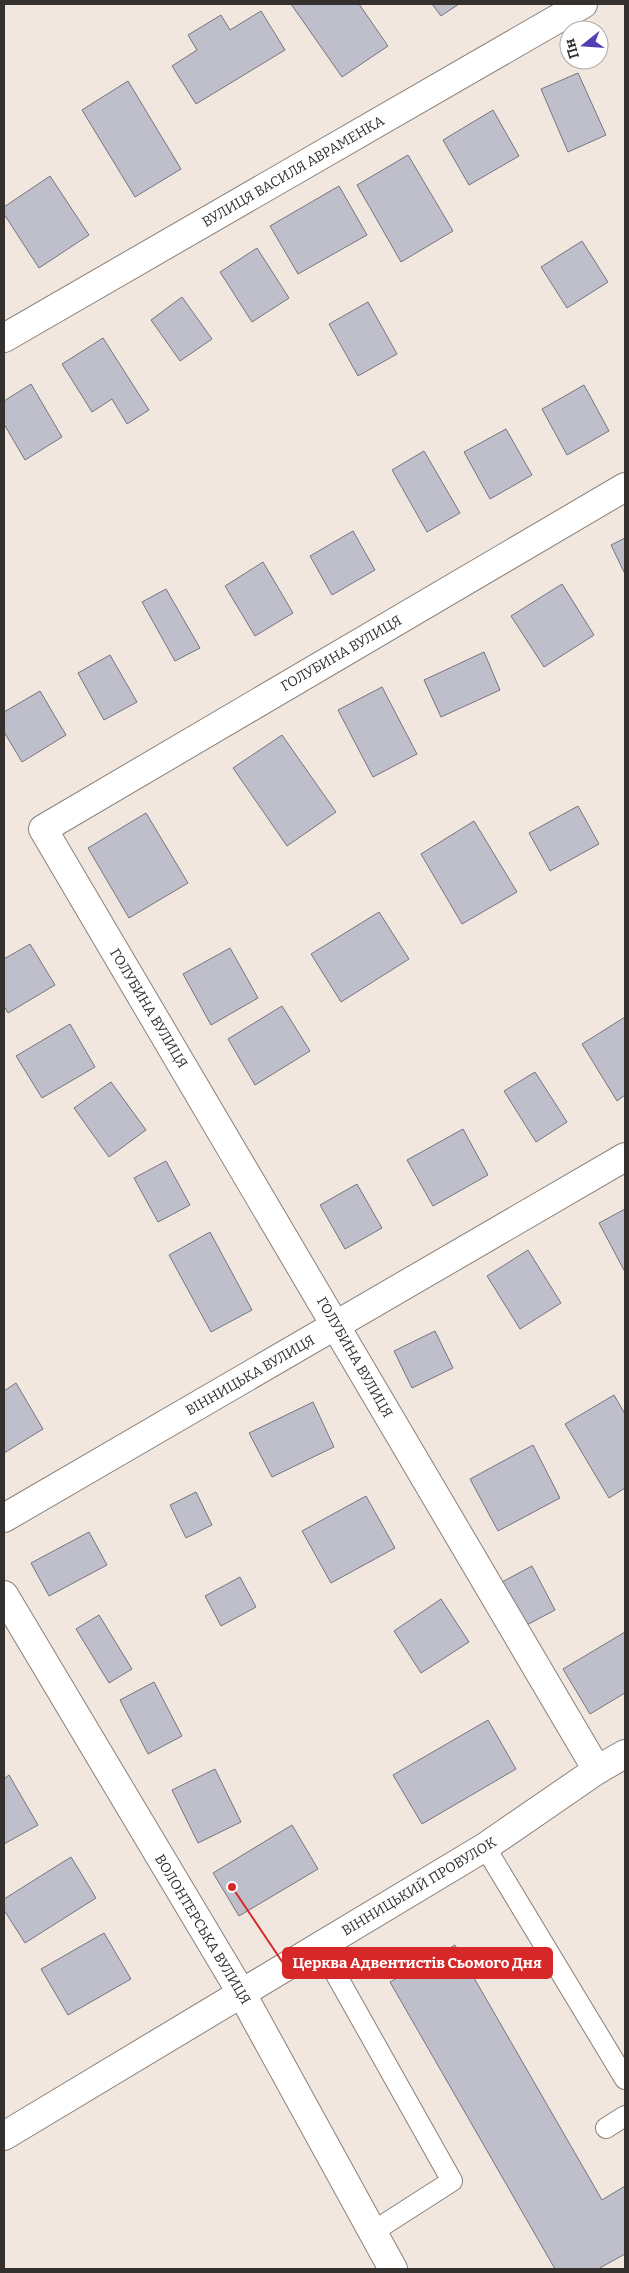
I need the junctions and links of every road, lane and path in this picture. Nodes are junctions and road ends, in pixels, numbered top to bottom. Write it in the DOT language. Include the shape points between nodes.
graph roads {
  1 [pos="583,4"];
  2 [pos="4,338"];
  3 [pos="625,487"];
  4 [pos="625,1157"];
  5 [pos="337,1325"];
  6 [pos="4,1518"];
  7 [pos="4,1595"];
  8 [pos="625,1754"];
  9 [pos="597,1770"];
  10 [pos="485,1847"];
  11 [pos="320,1946"];
  12 [pos="242,1994"];
  13 [pos="625,2079"];
  14 [pos="625,2116"];
  15 [pos="606,2128"];
  16 [pos="4,2136"];
  17 [pos="374,2231"];
  18 [pos="393,2269"];
  1 -- 2 [label="street, ВУЛИЦЯ ВАСИЛЯ АВРАМЕНКА"];
  3 -- 5 [label="street, ГОЛУБИНА ВУЛИЦЯ" via="43,829"];
  4 -- 5 [label="street, ВІННИЦЬКА ВУЛИЦЯ"];
  5 -- 6 [label="street, ВІННИЦЬКА ВУЛИЦЯ"];
  5 -- 9 [label="street, ГОЛУБИНА ВУЛИЦЯ"];
  7 -- 12 [label="street, ВОЛОНТЕРСЬКА ВУЛИЦЯ"];
  8 -- 9 [label="street, ВІННИЦЬКИЙ ПРОВУЛОК"];
  9 -- 10 [label="street, ВІННИЦЬКИЙ ПРОВУЛОК"];
  10 -- 11 [label="street, ВІННИЦЬКИЙ ПРОВУЛОК"];
  10 -- 13 [label="lane"];
  11 -- 12 [label="street, ВІННИЦЬКИЙ ПРОВУЛОК"];
  11 -- 17 [label="lane" via="452,2181"];
  12 -- 16 [label="street, ВІННИЦЬКИЙ ПРОВУЛОК"];
  12 -- 17 [label="street, ВОЛОНТЕРСЬКА ВУЛИЦЯ"];
  14 -- 15 [label="lane"];
  17 -- 18 [label="street, ВОЛОНТЕРСЬКА ВУЛИЦЯ"];
}
